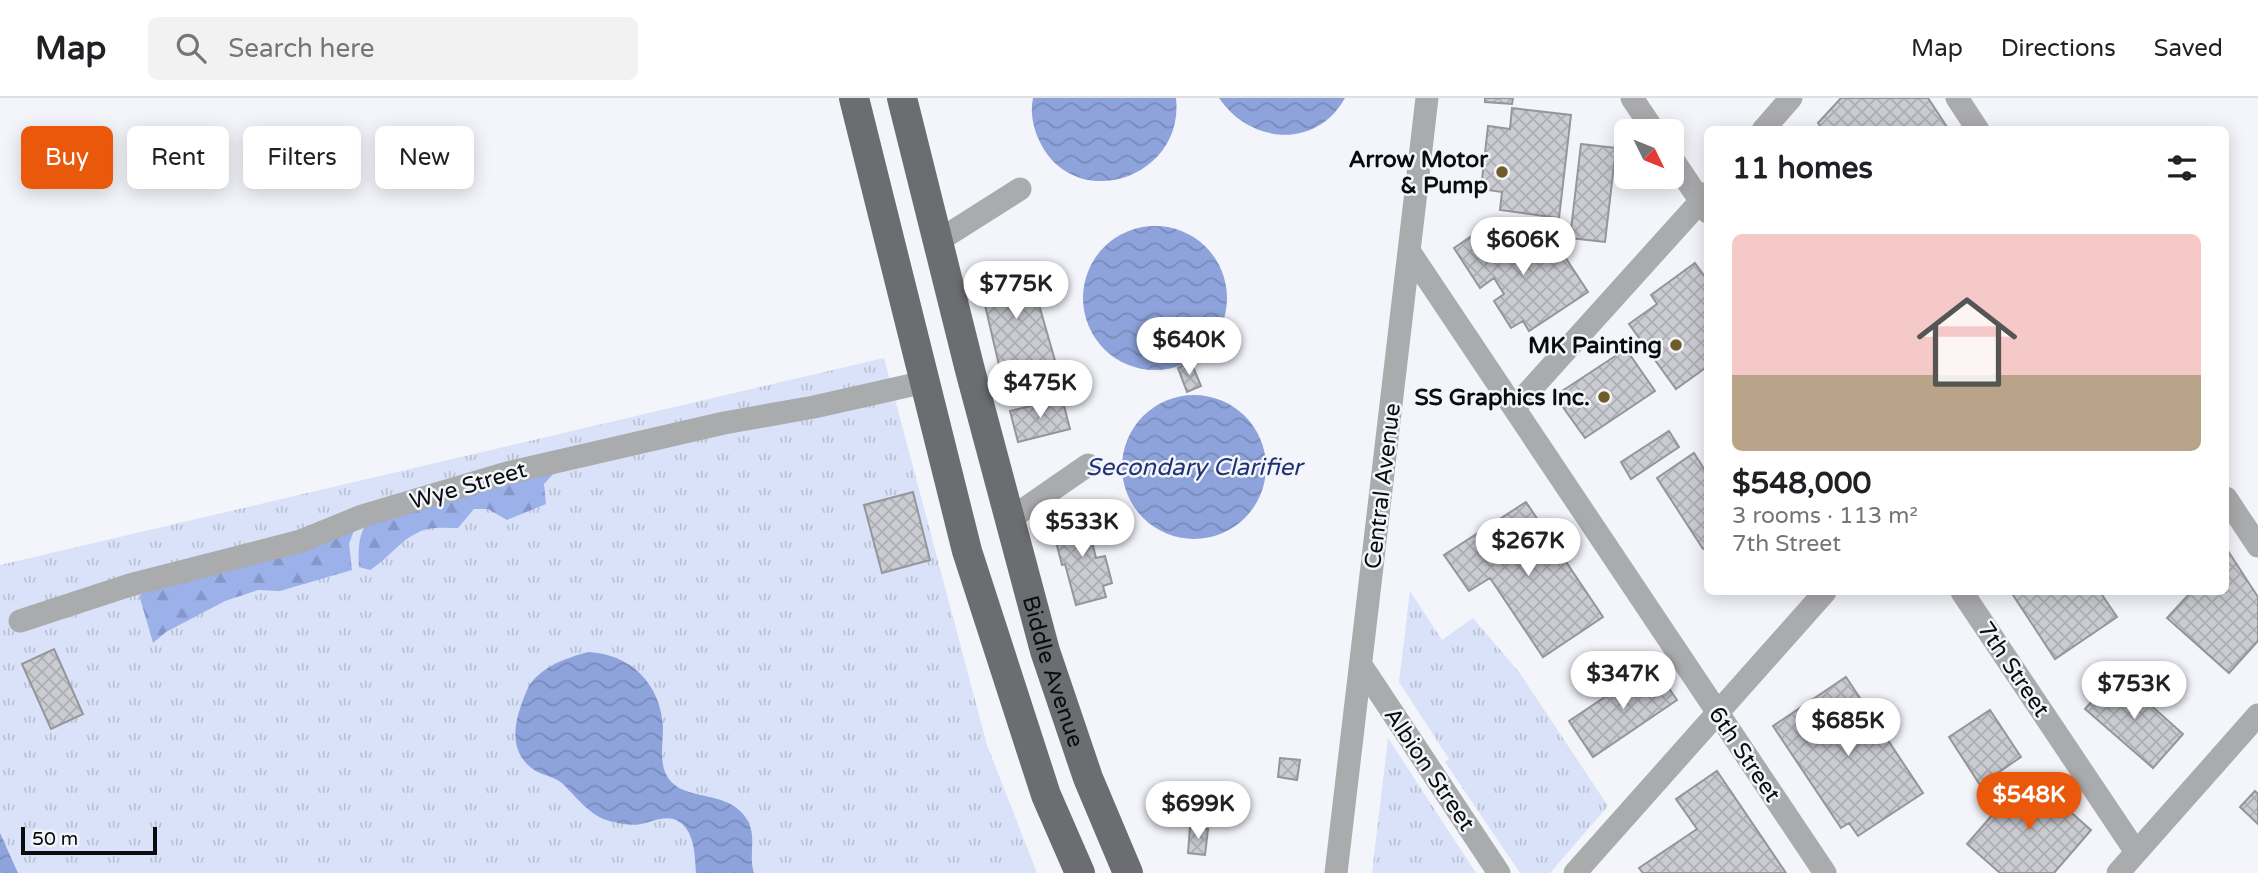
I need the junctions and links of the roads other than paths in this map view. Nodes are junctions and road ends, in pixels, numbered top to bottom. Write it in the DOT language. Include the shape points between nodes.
graph roads {
  1 [pos="854,98"];
  2 [pos="902,98"];
  3 [pos="1427,98"];
  4 [pos="1632,98"];
  5 [pos="1791,98"];
  6 [pos="1957,98"];
  7 [pos="1646,119"];
  8 [pos="1766,126"];
  9 [pos="1975,126"];
  10 [pos="1684,174"];
  11 [pos="1020,189"];
  12 [pos="1704,201"];
  13 [pos="1704,203"];
  14 [pos="938,241"];
  15 [pos="1409,251"];
  16 [pos="970,370"];
  17 [pos="926,382"];
  18 [pos="1514,408"];
  19 [pos="1088,465"];
  20 [pos="2229,502"];
  21 [pos="1010,519"];
  22 [pos="2258,546"];
  23 [pos="1822,595"];
  24 [pos="1964,595"];
  25 [pos="20,621"];
  26 [pos="1361,665"];
  27 [pos="1718,713"];
  28 [pos="2258,715"];
  29 [pos="1088,778"];
  30 [pos="1046,795"];
  31 [pos="2136,852"];
  32 [pos="1080,873"];
  33 [pos="1128,873"];
  34 [pos="1336,873"];
  35 [pos="1499,873"];
  36 [pos="1575,873"];
  37 [pos="1825,873"];
  38 [pos="2118,873"];
  1 -- 17 [label="main road, Biddle Avenue"];
  2 -- 14 [label="main road, Biddle Avenue"];
  3 -- 15 [label="street, Central Avenue"];
  4 -- 7 [label="street"];
  5 -- 8 [label="street"];
  6 -- 9 [label="street"];
  10 -- 12 [label="street"];
  11 -- 14 [label="street"];
  13 -- 18 [label="street"];
  14 -- 16 [label="main road, Biddle Avenue"];
  15 -- 18 [label="street, 6th Street"];
  15 -- 26 [label="street, Central Avenue"];
  16 -- 17 [label="main road"];
  16 -- 21 [label="main road, Biddle Avenue"];
  17 -- 25 [label="street, Wye Street" via="507,473 362,516 301,541 130,585"];
  17 -- 30 [label="main road, Biddle Avenue" via="967,551"];
  18 -- 27 [label="street, 6th Street"];
  19 -- 21 [label="street"];
  20 -- 22 [label="street"];
  21 -- 29 [label="main road, Biddle Avenue" via="1045,651"];
  23 -- 27 [label="street"];
  24 -- 31 [label="street, 7th Street"];
  26 -- 34 [label="street, Central Avenue"];
  26 -- 35 [label="street, Albion Street"];
  27 -- 36 [label="street"];
  27 -- 37 [label="street, 6th Street"];
  28 -- 31 [label="street"];
  29 -- 30 [label="main road"];
  29 -- 33 [label="main road, Biddle Avenue"];
  30 -- 32 [label="main road, Biddle Avenue"];
  31 -- 38 [label="street"];
}
